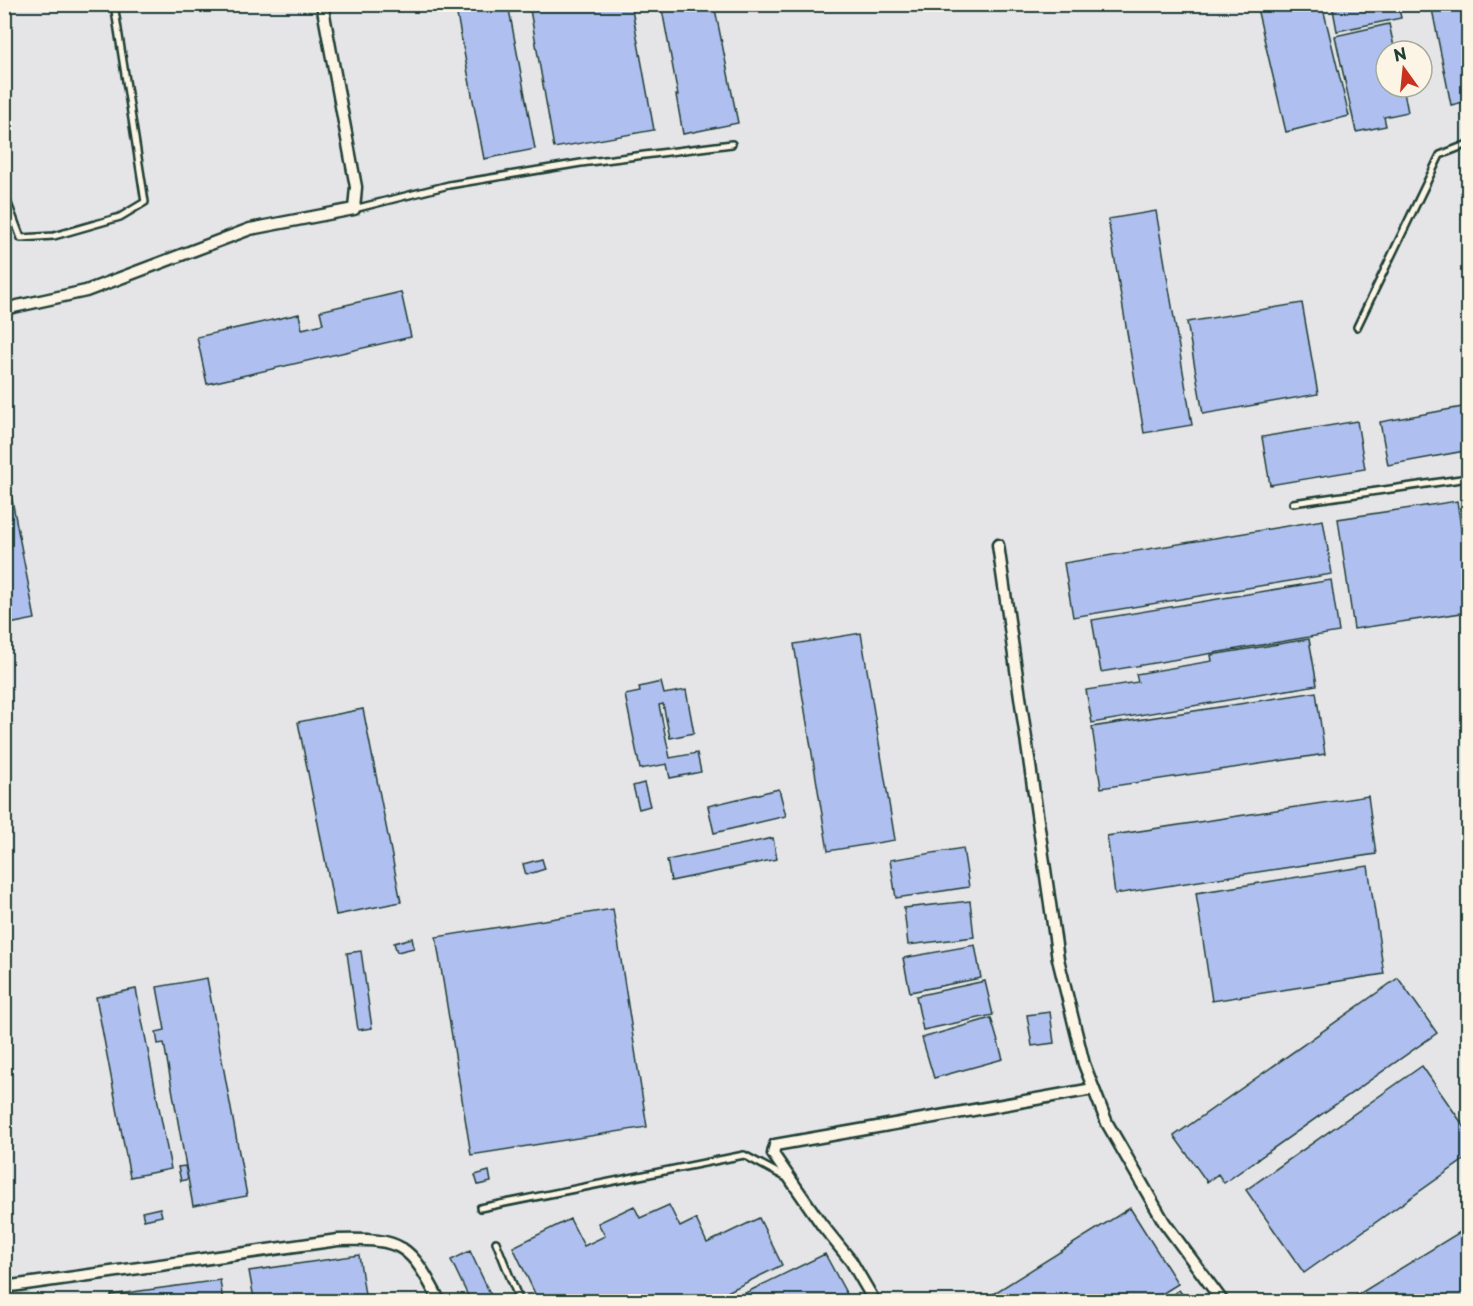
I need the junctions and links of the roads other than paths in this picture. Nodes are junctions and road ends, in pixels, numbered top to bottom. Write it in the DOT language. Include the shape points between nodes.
graph roads {
  1 [pos="114,4"];
  2 [pos="322,4"];
  3 [pos="732,144"];
  4 [pos="1468,144"];
  5 [pos="4,193"];
  6 [pos="354,209"];
  7 [pos="4,309"];
  8 [pos="1357,327"];
  9 [pos="1468,477"];
  10 [pos="1293,503"];
  11 [pos="998,545"];
  12 [pos="1093,1089"];
  13 [pos="789,1179"];
  14 [pos="480,1208"];
  15 [pos="496,1242"];
  16 [pos="4,1287"];
  17 [pos="440,1302"];
  18 [pos="520,1302"];
  19 [pos="875,1302"];
  20 [pos="1224,1302"];
  1 -- 5 [label="lane" via="145,202 120,217 54,236 21,238"];
  2 -- 6 [label="street" via="356,187"];
  3 -- 6 [label="lane" via="449,185"];
  4 -- 8 [label="lane" via="1440,155"];
  6 -- 7 [label="street" via="250,229 86,291"];
  9 -- 10 [label="lane"];
  11 -- 12 [label="street" via="1058,959"];
  12 -- 13 [label="street" via="775,1145 773,1154"];
  12 -- 20 [label="street" via="1107,1123 1164,1222"];
  13 -- 14 [label="lane" via="744,1155"];
  13 -- 19 [label="street" via="851,1261"];
  15 -- 18 [label="lane"];
  16 -- 17 [label="street" via="338,1240 371,1239 409,1252"];
}
